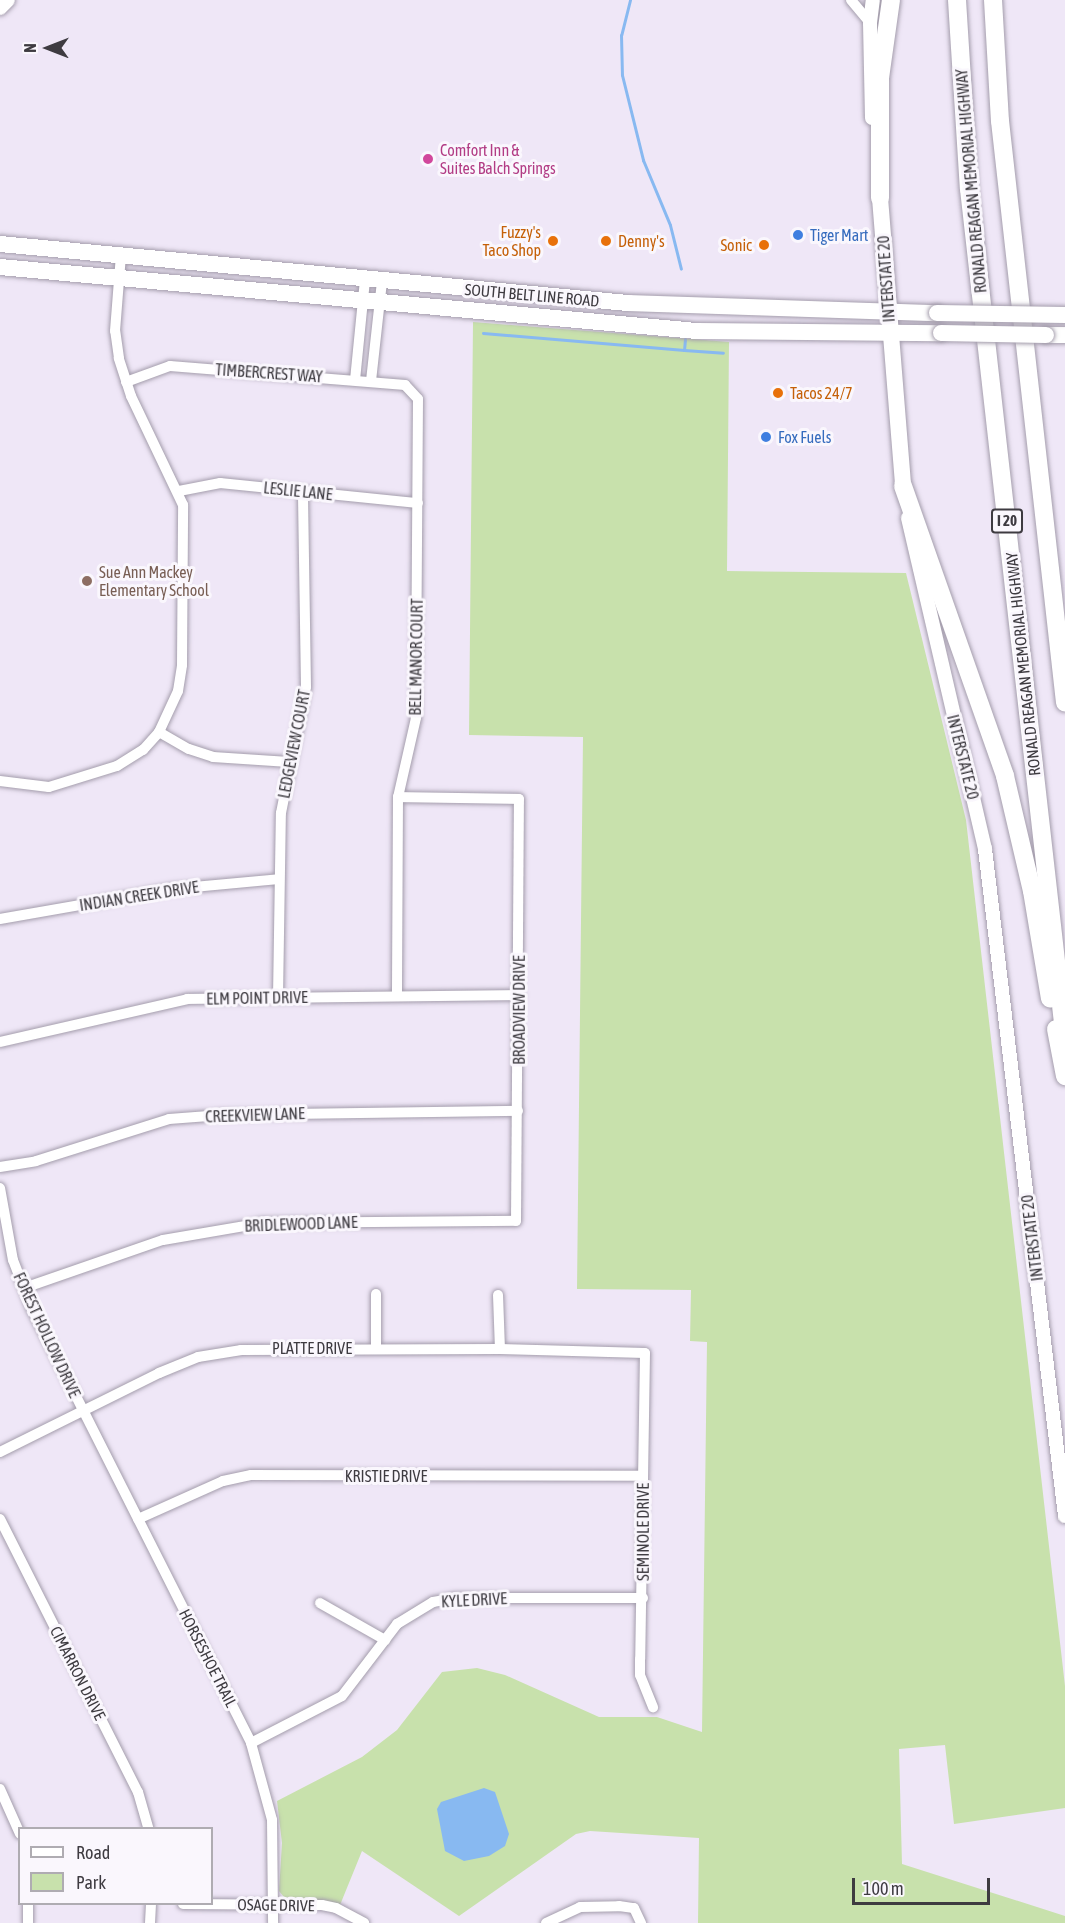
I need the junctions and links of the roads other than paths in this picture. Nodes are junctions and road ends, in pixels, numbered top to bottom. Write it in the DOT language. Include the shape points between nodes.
graph roads {
  1 [pos="8,0"];
  2 [pos="851,0"];
  3 [pos="873,0"];
  4 [pos="891,0"];
  5 [pos="957,0"];
  6 [pos="993,0"];
  7 [pos="0,8"];
  8 [pos="870,23"];
  9 [pos="880,198"];
  10 [pos="0,244"];
  11 [pos="122,254"];
  12 [pos="0,267"];
  13 [pos="119,276"];
  14 [pos="365,280"];
  15 [pos="382,282"];
  16 [pos="571,298"];
  17 [pos="372,302"];
  18 [pos="628,303"];
  19 [pos="739,308"];
  20 [pos="888,312"];
  21 [pos="1065,315"];
  22 [pos="569,318"];
  23 [pos="627,323"];
  24 [pos="739,332"];
  25 [pos="890,333"];
  26 [pos="1065,335"];
  27 [pos="355,380"];
  28 [pos="371,381"];
  29 [pos="126,382"];
  30 [pos="413,390"];
  31 [pos="903,486"];
  32 [pos="179,491"];
  33 [pos="303,492"];
  34 [pos="418,503"];
  35 [pos="1065,702"];
  36 [pos="159,732"];
  37 [pos="289,762"];
  38 [pos="0,781"];
  39 [pos="398,797"];
  40 [pos="279,879"];
  41 [pos="0,919"];
  42 [pos="519,995"];
  43 [pos="397,996"];
  44 [pos="278,997"];
  45 [pos="1065,1041"];
  46 [pos="0,1042"];
  47 [pos="1065,1076"];
  48 [pos="518,1111"];
  49 [pos="0,1167"];
  50 [pos="0,1188"];
  51 [pos="516,1221"];
  52 [pos="24,1288"];
  53 [pos="376,1294"];
  54 [pos="498,1295"];
  55 [pos="376,1349"];
  56 [pos="500,1349"];
  57 [pos="645,1353"];
  58 [pos="83,1410"];
  59 [pos="0,1452"];
  60 [pos="643,1476"];
  61 [pos="1065,1516"];
  62 [pos="0,1519"];
  63 [pos="138,1519"];
  64 [pos="643,1598"];
  65 [pos="320,1603"];
  66 [pos="385,1640"];
  67 [pos="653,1708"];
  68 [pos="251,1743"];
  69 [pos="0,1789"];
  70 [pos="148,1827"];
  71 [pos="18,1830"];
  72 [pos="213,1904"];
  73 [pos="274,1904"];
  74 [pos="28,1905"];
  75 [pos="151,1905"];
  76 [pos="28,1923"];
  77 [pos="150,1923"];
  78 [pos="273,1923"];
  79 [pos="364,1923"];
  80 [pos="546,1923"];
  81 [pos="641,1923"];
  1 -- 7 [label="main road"];
  2 -- 8 [label="street"];
  3 -- 8 [label="main road, INTERSTATE 20"];
  4 -- 9 [label="highway" via="880,78"];
  5 -- 45 [label="highway, RONALD REAGAN MEMORIAL HIGHWAY / I 20" via="969,189"];
  6 -- 35 [label="highway, RONALD REAGAN MEMORIAL HIGHWAY / I 20" via="1001,132"];
  8 -- 9 [label="main road, INTERSTATE 20" via="870,93"];
  9 -- 20 [label="main road, INTERSTATE 20"];
  10 -- 11 [label="main road, SOUTH BELT LINE ROAD"];
  11 -- 13 [label="street"];
  11 -- 14 [label="main road, SOUTH BELT LINE ROAD"];
  12 -- 13 [label="main road, SOUTH BELT LINE ROAD"];
  13 -- 17 [label="main road, SOUTH BELT LINE ROAD"];
  13 -- 29 [label="street" via="115,331"];
  14 -- 15 [label="main road, SOUTH BELT LINE ROAD"];
  14 -- 17 [label="street"];
  15 -- 16 [label="main road, SOUTH BELT LINE ROAD"];
  15 -- 17 [label="street"];
  16 -- 18 [label="main road, SOUTH BELT LINE ROAD"];
  16 -- 22 [label="main road"];
  17 -- 22 [label="main road, SOUTH BELT LINE ROAD"];
  17 -- 27 [label="street"];
  17 -- 28 [label="street"];
  18 -- 19 [label="main road, SOUTH BELT LINE ROAD"];
  18 -- 23 [label="main road"];
  19 -- 20 [label="main road, SOUTH BELT LINE ROAD"];
  19 -- 24 [label="main road"];
  20 -- 21 [label="main road, SOUTH BELT LINE ROAD, bridge"];
  20 -- 25 [label="main road, INTERSTATE 20"];
  22 -- 23 [label="main road, SOUTH BELT LINE ROAD"];
  23 -- 24 [label="main road, SOUTH BELT LINE ROAD"];
  24 -- 25 [label="main road, SOUTH BELT LINE ROAD"];
  25 -- 26 [label="main road, SOUTH BELT LINE ROAD, bridge"];
  25 -- 31 [label="main road, INTERSTATE 20"];
  27 -- 28 [label="street, TIMBERCREST WAY"];
  27 -- 29 [label="street, TIMBERCREST WAY" via="170,366"];
  28 -- 30 [label="street, TIMBERCREST WAY" via="405,385"];
  29 -- 32 [label="street"];
  30 -- 34 [label="street, BELL MANOR COURT" via="418,399"];
  31 -- 47 [label="highway" via="1008,788 1032,891"];
  31 -- 61 [label="main road, INTERSTATE 20" via="913,548 985,849"];
  32 -- 33 [label="street, LESLIE LANE" via="220,483"];
  32 -- 36 [label="street" via="185,532 182,665 173,708"];
  33 -- 34 [label="street, LESLIE LANE"];
  33 -- 37 [label="street, LEDGEVIEW COURT" via="306,687"];
  34 -- 39 [label="street, BELL MANOR COURT" via="416,718"];
  36 -- 37 [label="street" via="213,757"];
  36 -- 38 [label="street" via="143,750 84,779 49,787"];
  37 -- 40 [label="street, LEDGEVIEW COURT" via="281,813"];
  39 -- 42 [label="street, BROADVIEW DRIVE" via="519,799"];
  39 -- 43 [label="street, BELL MANOR COURT"];
  40 -- 41 [label="street, INDIAN CREEK DRIVE" via="172,889"];
  40 -- 44 [label="street, LEDGEVIEW COURT"];
  42 -- 43 [label="street, ELM POINT DRIVE"];
  42 -- 48 [label="street, BROADVIEW DRIVE"];
  43 -- 44 [label="street, ELM POINT DRIVE"];
  44 -- 46 [label="street, ELM POINT DRIVE" via="187,999"];
  48 -- 49 [label="street, CREEKVIEW LANE" via="169,1119 36,1161"];
  48 -- 51 [label="street, BROADVIEW DRIVE"];
  50 -- 52 [label="street, FOREST HOLLOW DRIVE" via="13,1260"];
  51 -- 52 [label="street, BRIDLEWOOD LANE" via="262,1223 163,1240"];
  52 -- 58 [label="street, FOREST HOLLOW DRIVE"];
  53 -- 55 [label="street"];
  54 -- 56 [label="street"];
  55 -- 56 [label="street, PLATTE DRIVE"];
  55 -- 58 [label="street, PLATTE DRIVE" via="262,1348 198,1357"];
  56 -- 57 [label="street, PLATTE DRIVE"];
  57 -- 60 [label="street, SEMINOLE DRIVE"];
  58 -- 59 [label="street, PLATTE DRIVE"];
  58 -- 63 [label="street, HORSESHOE TRAIL"];
  60 -- 63 [label="street, KRISTIE DRIVE" via="251,1475 223,1481"];
  60 -- 64 [label="street, SEMINOLE DRIVE"];
  62 -- 70 [label="street, CIMARRON DRIVE" via="138,1792"];
  63 -- 68 [label="street, HORSESHOE TRAIL"];
  64 -- 66 [label="street, KYLE DRIVE" via="455,1598 415,1610"];
  64 -- 67 [label="street, SEMINOLE DRIVE" via="640,1675"];
  65 -- 66 [label="street"];
  66 -- 68 [label="street, KYLE DRIVE" via="342,1696"];
  68 -- 73 [label="street, HORSESHOE TRAIL" via="272,1820"];
  69 -- 71 [label="street"];
  72 -- 73 [label="street, OSAGE DRIVE"];
  73 -- 78 [label="street, HORSESHOE TRAIL"];
  73 -- 79 [label="street, OSAGE DRIVE" via="336,1908"];
  74 -- 76 [label="street"];
  75 -- 77 [label="street"];
  80 -- 81 [label="street" via="580,1908 634,1908"];
}
